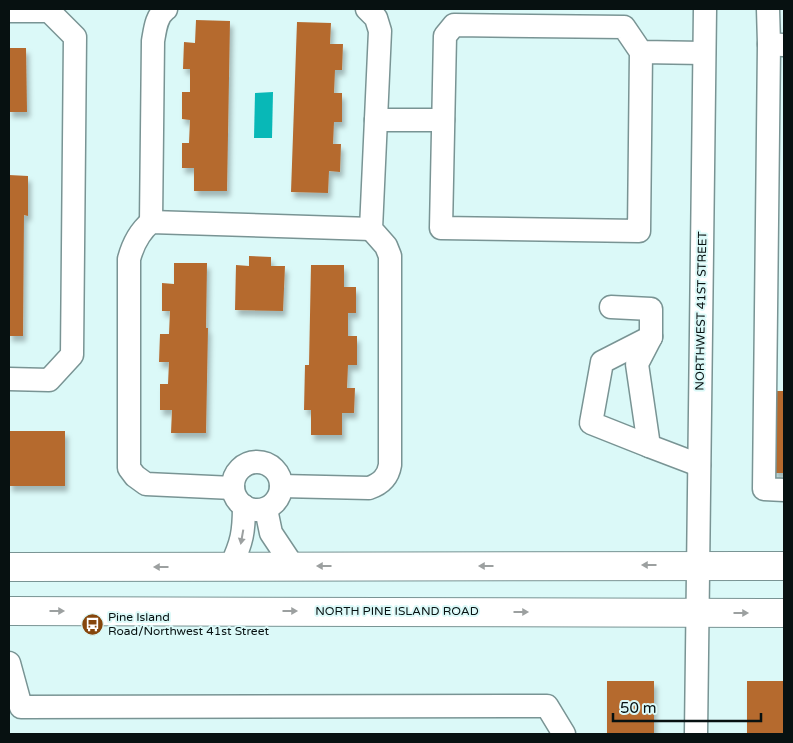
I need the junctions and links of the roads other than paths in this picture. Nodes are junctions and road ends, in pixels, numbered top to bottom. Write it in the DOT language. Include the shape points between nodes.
graph roads {
  1 [pos="166,9"];
  2 [pos="367,9"];
  3 [pos="705,9"];
  4 [pos="768,9"];
  5 [pos="9,11"];
  6 [pos="777,44"];
  7 [pos="641,52"];
  8 [pos="704,54"];
  9 [pos="376,120"];
  10 [pos="443,120"];
  11 [pos="151,222"];
  12 [pos="371,229"];
  13 [pos="611,307"];
  14 [pos="651,337"];
  15 [pos="9,379"];
  16 [pos="649,446"];
  17 [pos="699,465"];
  18 [pos="281,486"];
  19 [pos="784,490"];
  20 [pos="238,497"];
  21 [pos="266,508"];
  22 [pos="698,565"];
  23 [pos="231,566"];
  24 [pos="293,566"];
  25 [pos="784,566"];
  26 [pos="9,567"];
  27 [pos="9,611"];
  28 [pos="697,612"];
  29 [pos="784,613"];
  30 [pos="9,663"];
  31 [pos="564,734"];
  32 [pos="696,734"];
  1 -- 11 [label="street" via="158,19 153,41"];
  2 -- 9 [label="street" via="376,18 380,31"];
  3 -- 8 [label="street, NORTHWEST 41ST STREET"];
  4 -- 6 [label="street"];
  5 -- 15 [label="street" via="49,11 75,37 72,355 49,380"];
  6 -- 19 [label="street" via="764,489"];
  7 -- 8 [label="street"];
  7 -- 10 [label="street" via="624,27 454,25 445,36"];
  7 -- 10 [label="street" via="639,231 441,228"];
  8 -- 17 [label="street, NORTHWEST 41ST STREET"];
  9 -- 10 [label="street"];
  9 -- 12 [label="street"];
  11 -- 12 [label="street"];
  11 -- 20 [label="street" via="137,238 129,259 130,468 134,476 146,484"];
  12 -- 18 [label="street" via="390,256 388,474 377,486 369,488"];
  13 -- 14 [label="street" via="651,309"];
  14 -- 16 [label="street" via="637,364"];
  14 -- 16 [label="street" via="602,362 591,423"];
  16 -- 17 [label="street"];
  17 -- 22 [label="street, NORTHWEST 41ST STREET"];
  18 -- 20 [label="street" via="280,477 267,463 249,463 235,476"];
  18 -- 21 [label="street" via="274,504"];
  20 -- 21 [label="street" via="247,508"];
  20 -- 23 [label="street, one-way" via="242,538"];
  21 -- 24 [label="street" via="272,533"];
  22 -- 24 [label="main road, one-way"];
  22 -- 25 [label="main road"];
  22 -- 28 [label="street, NORTHWEST 41ST STREET"];
  23 -- 24 [label="main road"];
  23 -- 26 [label="main road, one-way"];
  27 -- 28 [label="main road, NORTH PINE ISLAND ROAD, one-way"];
  28 -- 29 [label="main road, NORTH PINE ISLAND ROAD, one-way"];
  28 -- 32 [label="street, NORTHWEST 41ST STREET"];
  30 -- 31 [label="street" via="21,707 547,706"];
}
